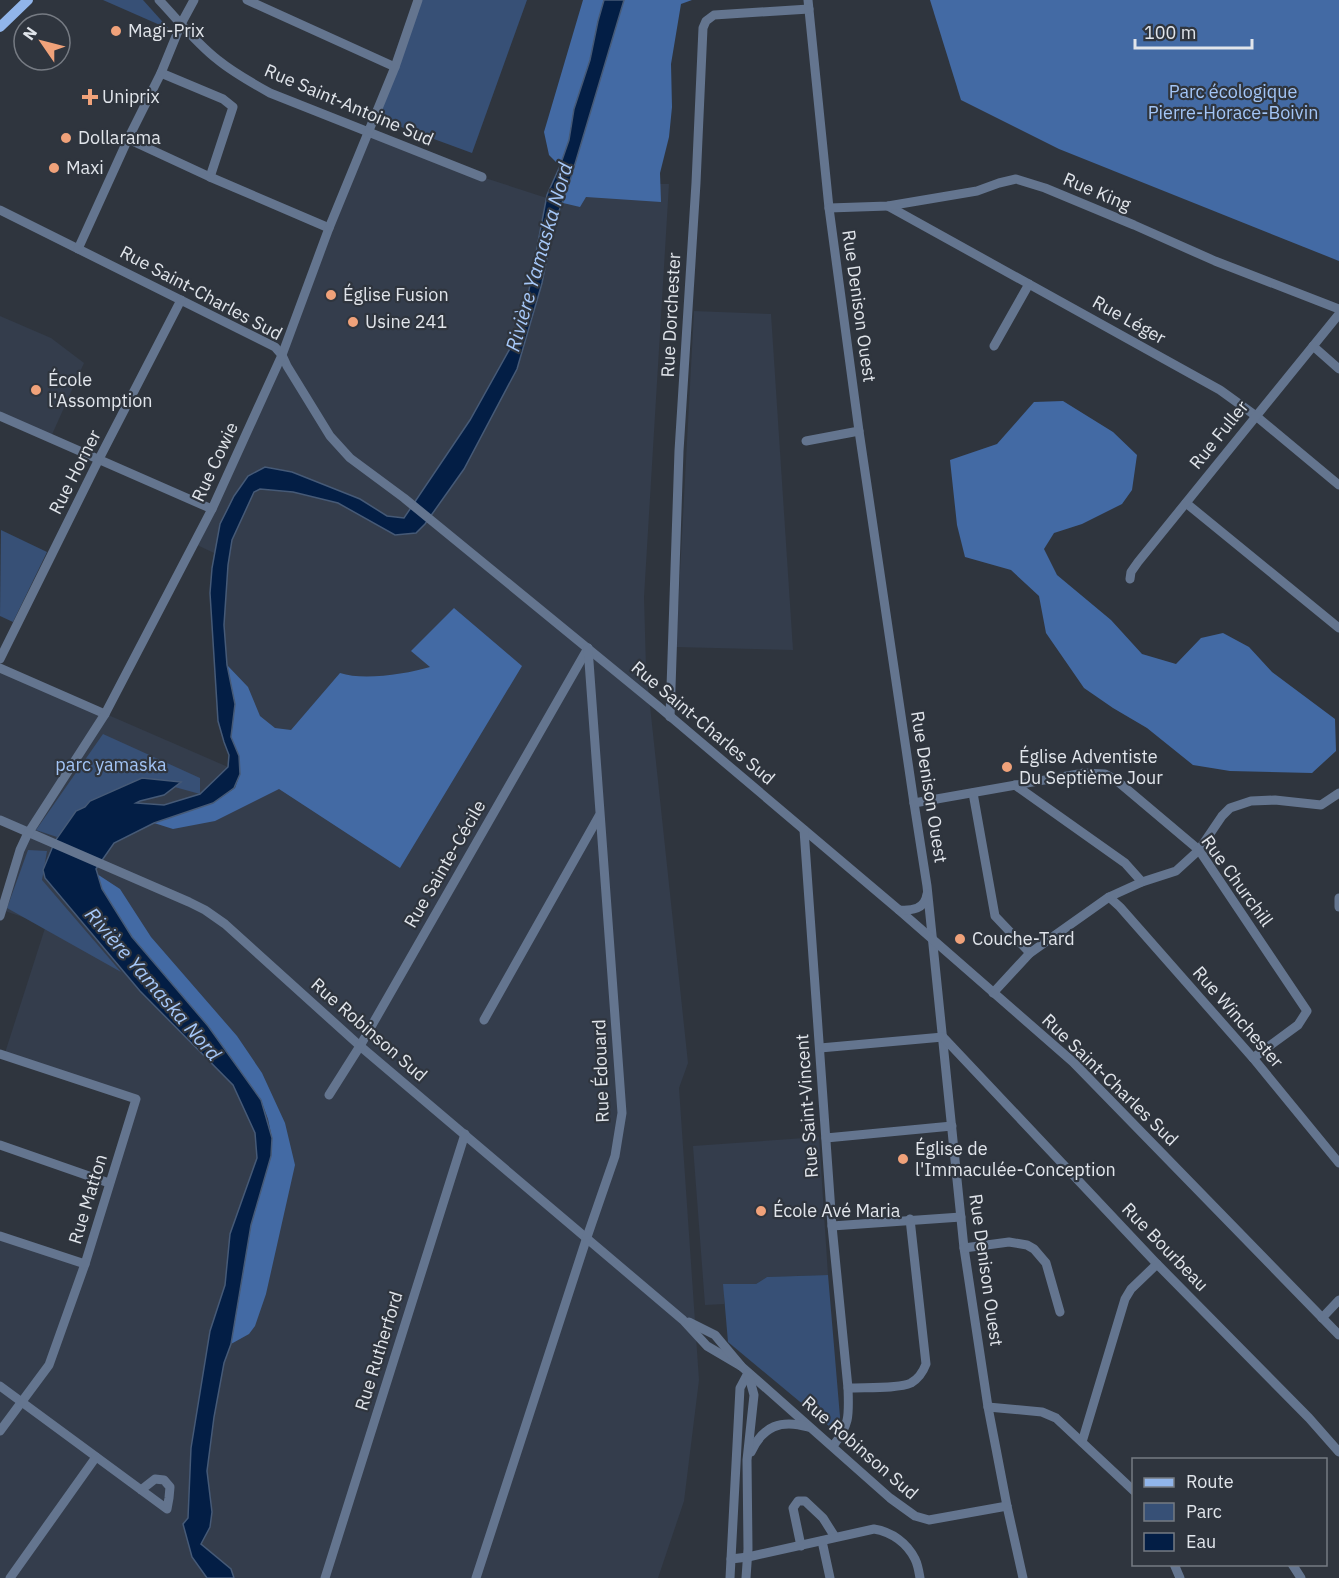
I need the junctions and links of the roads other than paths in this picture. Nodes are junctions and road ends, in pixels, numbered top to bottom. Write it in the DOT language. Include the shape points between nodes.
graph roads {
  1 [pos="28,0"];
  2 [pos="159,0"];
  3 [pos="194,0"];
  4 [pos="247,0"];
  5 [pos="418,0"];
  6 [pos="808,4"];
  7 [pos="182,24"];
  8 [pos="0,27"];
  9 [pos="395,67"];
  10 [pos="161,73"];
  11 [pos="368,132"];
  12 [pos="128,139"];
  13 [pos="210,177"];
  14 [pos="482,177"];
  15 [pos="888,206"];
  16 [pos="829,208"];
  17 [pos="0,210"];
  18 [pos="329,228"];
  19 [pos="78,249"];
  20 [pos="1029,284"];
  21 [pos="181,300"];
  22 [pos="1339,309"];
  23 [pos="1339,314"];
  24 [pos="994,346"];
  25 [pos="1313,346"];
  26 [pos="282,355"];
  27 [pos="1339,369"];
  28 [pos="0,416"];
  29 [pos="1256,416"];
  30 [pos="860,431"];
  31 [pos="806,441"];
  32 [pos="99,459"];
  33 [pos="1339,485"];
  34 [pos="1186,503"];
  35 [pos="212,509"];
  36 [pos="1130,579"];
  37 [pos="1339,628"];
  38 [pos="588,648"];
  39 [pos="0,659"];
  40 [pos="0,668"];
  41 [pos="105,714"];
  42 [pos="670,717"];
  43 [pos="1015,785"];
  44 [pos="973,793"];
  45 [pos="1339,793"];
  46 [pos="914,803"];
  47 [pos="600,815"];
  48 [pos="0,820"];
  49 [pos="804,830"];
  50 [pos="32,834"];
  51 [pos="1199,850"];
  52 [pos="1142,882"];
  53 [pos="927,886"];
  54 [pos="1109,897"];
  55 [pos="1339,897"];
  56 [pos="1339,907"];
  57 [pos="899,910"];
  58 [pos="0,916"];
  59 [pos="933,941"];
  60 [pos="1030,953"];
  61 [pos="993,993"];
  62 [pos="484,1020"];
  63 [pos="943,1037"];
  64 [pos="360,1046"];
  65 [pos="820,1048"];
  66 [pos="0,1054"];
  67 [pos="1253,1058"];
  68 [pos="329,1095"];
  69 [pos="952,1126"];
  70 [pos="465,1134"];
  71 [pos="826,1138"];
  72 [pos="0,1145"];
  73 [pos="1339,1162"];
  74 [pos="109,1183"];
  75 [pos="961,1217"];
  76 [pos="910,1219"];
  77 [pos="832,1226"];
  78 [pos="0,1236"];
  79 [pos="587,1237"];
  80 [pos="964,1248"];
  81 [pos="85,1264"];
  82 [pos="1157,1264"];
  83 [pos="1339,1300"];
  84 [pos="1060,1312"];
  85 [pos="1322,1318"];
  86 [pos="1339,1335"];
  87 [pos="745,1370"];
  88 [pos="0,1386"];
  89 [pos="848,1388"];
  90 [pos="21,1402"];
  91 [pos="988,1407"];
  92 [pos="810,1427"];
  93 [pos="0,1431"];
  94 [pos="1082,1442"];
  95 [pos="833,1446"];
  96 [pos="1339,1452"];
  97 [pos="96,1457"];
  98 [pos="747,1460"];
  99 [pos="1132,1489"];
  100 [pos="141,1490"];
  101 [pos="1007,1506"];
  102 [pos="835,1538"];
  103 [pos="822,1541"];
  104 [pos="801,1546"];
  105 [pos="748,1557"];
  106 [pos="731,1559"];
  107 [pos="10,1578"];
  108 [pos="325,1578"];
  109 [pos="476,1578"];
  110 [pos="730,1578"];
  111 [pos="746,1578"];
  112 [pos="830,1578"];
  113 [pos="920,1578"];
  114 [pos="1023,1578"];
  1 -- 8 [label="main road"];
  2 -- 7 [label="street, Rue Saint-Antoine Sud"];
  3 -- 7 [label="street"];
  4 -- 9 [label="street"];
  5 -- 9 [label="street, Rue Cowie"];
  6 -- 16 [label="street, Rue Denison Ouest"];
  6 -- 42 [label="street, Rue Dorchester" via="714,15 703,28 679,451"];
  7 -- 10 [label="street"];
  7 -- 11 [label="street, Rue Saint-Antoine Sud" via="216,59 237,74 270,93"];
  9 -- 11 [label="street, Rue Cowie"];
  10 -- 12 [label="street"];
  10 -- 13 [label="street" via="233,107"];
  11 -- 14 [label="street, Rue Saint-Antoine Sud"];
  11 -- 18 [label="street, Rue Cowie"];
  12 -- 13 [label="street"];
  12 -- 19 [label="street"];
  13 -- 18 [label="street"];
  15 -- 16 [label="street, Rue King"];
  15 -- 20 [label="street, Rue Léger"];
  15 -- 22 [label="street, Rue King" via="977,191 1016,179"];
  16 -- 30 [label="street, Rue Denison Ouest"];
  17 -- 19 [label="street, Rue Saint-Charles Sud"];
  18 -- 26 [label="street, Rue Cowie"];
  19 -- 21 [label="street, Rue Saint-Charles Sud"];
  20 -- 24 [label="street"];
  20 -- 29 [label="street, Rue Léger" via="1220,390"];
  21 -- 26 [label="street, Rue Saint-Charles Sud" via="275,347"];
  21 -- 32 [label="street, Rue Horner"];
  23 -- 25 [label="street, Rue Fuller"];
  25 -- 27 [label="street"];
  25 -- 29 [label="street, Rue Fuller"];
  26 -- 35 [label="street, Rue Cowie"];
  26 -- 38 [label="street, Rue Saint-Charles Sud" via="330,436 350,458"];
  28 -- 32 [label="street"];
  29 -- 33 [label="street, Rue Léger"];
  29 -- 34 [label="street, Rue Fuller"];
  30 -- 31 [label="street"];
  30 -- 46 [label="street, Rue Denison Ouest"];
  32 -- 35 [label="street"];
  32 -- 39 [label="street, Rue Horner"];
  34 -- 36 [label="street, Rue Fuller" via="1138,562"];
  34 -- 37 [label="street"];
  35 -- 41 [label="street, Rue Cowie"];
  38 -- 42 [label="street, Rue Saint-Charles Sud"];
  38 -- 47 [label="street, Rue Édouard"];
  38 -- 64 [label="street, Rue Sainte-Cécile"];
  40 -- 41 [label="street"];
  41 -- 50 [label="street, Rue Cowie"];
  42 -- 49 [label="street, Rue Saint-Charles Sud"];
  43 -- 44 [label="street, Rue Churchill"];
  43 -- 51 [label="street, Rue Churchill" via="1084,773 1105,774"];
  43 -- 52 [label="street" via="1125,863"];
  44 -- 46 [label="street, Rue Churchill"];
  44 -- 60 [label="street" via="995,916"];
  45 -- 51 [label="street" via="1321,805 1275,800 1251,801 1230,808"];
  46 -- 53 [label="street, Rue Denison Ouest"];
  47 -- 62 [label="street"];
  47 -- 79 [label="street, Rue Édouard" via="622,1113 615,1156"];
  48 -- 50 [label="street, Rue Robinson Sud"];
  49 -- 57 [label="street, Rue Saint-Charles Sud"];
  49 -- 65 [label="street, Rue Saint-Vincent"];
  50 -- 58 [label="street, Rue Cowie" via="20,850"];
  50 -- 64 [label="street, Rue Robinson Sud" via="205,910"];
  51 -- 52 [label="street" via="1176,871"];
  51 -- 67 [label="street, Rue Churchill" via="1307,1011 1298,1025"];
  52 -- 54 [label="street"];
  53 -- 57 [label="street" via="921,907"];
  53 -- 59 [label="street, Rue Denison Ouest"];
  54 -- 60 [label="street"];
  54 -- 67 [label="street, Rue Winchester"];
  55 -- 56 [label="street"];
  57 -- 59 [label="street, Rue Saint-Charles Sud"];
  59 -- 61 [label="street, Rue Saint-Charles Sud"];
  59 -- 63 [label="street, Rue Denison Ouest"];
  60 -- 61 [label="street"];
  61 -- 85 [label="street, Rue Saint-Charles Sud" via="1073,1062"];
  63 -- 65 [label="street"];
  63 -- 69 [label="street, Rue Denison Ouest"];
  63 -- 82 [label="street, Rue Bourbeau"];
  64 -- 68 [label="street, Rue Sainte-Cécile"];
  64 -- 70 [label="street, Rue Robinson Sud"];
  65 -- 71 [label="street, Rue Saint-Vincent"];
  66 -- 74 [label="street, Rue Matton" via="136,1100"];
  67 -- 73 [label="street, Rue Winchester"];
  69 -- 71 [label="street"];
  69 -- 75 [label="street, Rue Denison Ouest"];
  70 -- 79 [label="street, Rue Robinson Sud"];
  70 -- 108 [label="street, Rue Rutherford"];
  71 -- 77 [label="street, Rue Saint-Vincent"];
  72 -- 74 [label="street"];
  74 -- 81 [label="street, Rue Matton"];
  75 -- 76 [label="street"];
  75 -- 80 [label="street, Rue Denison Ouest"];
  76 -- 77 [label="street"];
  76 -- 89 [label="street" via="926,1364 923,1372 903,1385"];
  77 -- 89 [label="street, Rue Saint-Vincent"];
  78 -- 81 [label="street"];
  79 -- 87 [label="street, Rue Robinson Sud" via="683,1320 707,1346"];
  79 -- 109 [label="street, Rue Édouard"];
  80 -- 84 [label="street" via="1009,1242 1034,1249 1046,1263"];
  80 -- 91 [label="street, Rue Denison Ouest"];
  81 -- 90 [label="street, Rue Matton" via="50,1365"];
  82 -- 94 [label="street" via="1125,1299"];
  82 -- 96 [label="street, Rue Bourbeau"];
  83 -- 85 [label="street"];
  85 -- 86 [label="street, Rue Saint-Charles Sud"];
  87 -- 92 [label="street, Rue Robinson Sud"];
  87 -- 98 [label="street" via="753,1395"];
  87 -- 106 [label="street" via="740,1388"];
  88 -- 90 [label="street"];
  89 -- 95 [label="street, Rue Saint-Vincent" via="847,1424"];
  90 -- 93 [label="street, Rue Matton"];
  90 -- 97 [label="street"];
  91 -- 94 [label="street" via="1042,1412 1056,1418"];
  91 -- 101 [label="street, Rue Denison Ouest"];
  92 -- 95 [label="street, Rue Robinson Sud"];
  92 -- 98 [label="street" via="794,1423 766,1431 756,1440"];
  94 -- 99 [label="street"];
  95 -- 101 [label="street, Rue Robinson Sud" via="915,1516 929,1520"];
  97 -- 100 [label="street"];
  97 -- 107 [label="street"];
  98 -- 105 [label="street"];
  101 -- 114 [label="street, Rue Denison Ouest"];
  102 -- 103 [label="street"];
  102 -- 104 [label="street" via="823,1518 805,1501 798,1501 793,1508"];
  102 -- 113 [label="street" via="874,1529 887,1531 916,1560"];
  103 -- 104 [label="street"];
  103 -- 112 [label="street"];
  104 -- 105 [label="street"];
  105 -- 106 [label="street"];
  105 -- 111 [label="street"];
  106 -- 110 [label="street"];
}
